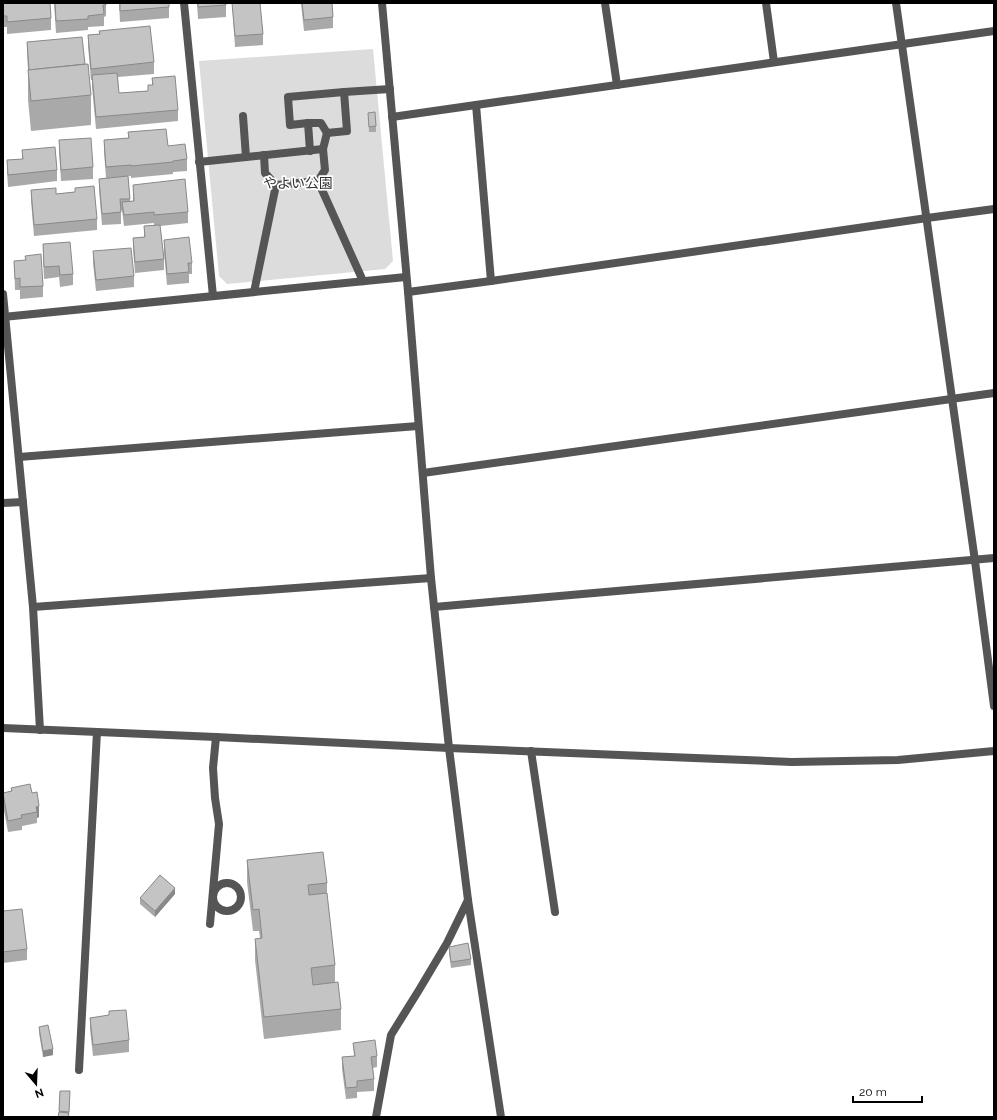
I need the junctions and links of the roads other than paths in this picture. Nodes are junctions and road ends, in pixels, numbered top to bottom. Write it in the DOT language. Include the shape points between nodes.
graph roads {
  1 [pos="184,3"];
  2 [pos="382,3"];
  3 [pos="605,3"];
  4 [pos="766,3"];
  5 [pos="896,3"];
  6 [pos="994,31"];
  7 [pos="902,45"];
  8 [pos="774,62"];
  9 [pos="617,85"];
  10 [pos="390,89"];
  11 [pos="344,92"];
  12 [pos="476,105"];
  13 [pos="244,116"];
  14 [pos="392,117"];
  15 [pos="308,123"];
  16 [pos="326,133"];
  17 [pos="323,149"];
  18 [pos="310,151"];
  19 [pos="264,155"];
  20 [pos="246,157"];
  21 [pos="199,162"];
  22 [pos="318,181"];
  23 [pos="276,185"];
  24 [pos="994,209"];
  25 [pos="927,218"];
  26 [pos="406,277"];
  27 [pos="362,281"];
  28 [pos="491,281"];
  29 [pos="254,292"];
  30 [pos="408,292"];
  31 [pos="3,294"];
  32 [pos="213,296"];
  33 [pos="4,317"];
  34 [pos="994,393"];
  35 [pos="952,399"];
  36 [pos="418,426"];
  37 [pos="19,457"];
  38 [pos="423,473"];
  39 [pos="23,502"];
  40 [pos="3,503"];
  41 [pos="994,558"];
  42 [pos="975,561"];
  43 [pos="431,578"];
  44 [pos="33,607"];
  45 [pos="434,608"];
  46 [pos="994,706"];
  47 [pos="3,728"];
  48 [pos="40,730"];
  49 [pos="97,732"];
  50 [pos="216,737"];
  51 [pos="449,748"];
  52 [pos="531,751"];
  53 [pos="994,751"];
  54 [pos="215,867"];
  55 [pos="223,883"];
  56 [pos="213,898"];
  57 [pos="468,900"];
  58 [pos="220,909"];
  59 [pos="555,912"];
  60 [pos="211,915"];
  61 [pos="210,924"];
  62 [pos="80,1070"];
  63 [pos="376,1117"];
  64 [pos="501,1117"];
  1 -- 21 [label="street"];
  2 -- 10 [label="street"];
  3 -- 9 [label="street"];
  4 -- 8 [label="street"];
  5 -- 7 [label="street"];
  6 -- 7 [label="street"];
  7 -- 8 [label="street"];
  7 -- 25 [label="street"];
  8 -- 9 [label="street"];
  9 -- 12 [label="street"];
  10 -- 11 [label="street"];
  10 -- 14 [label="street"];
  11 -- 15 [label="street" via="288,97 290,125"];
  11 -- 16 [label="street" via="347,131"];
  12 -- 14 [label="street"];
  12 -- 28 [label="street"];
  13 -- 20 [label="street"];
  14 -- 26 [label="street"];
  15 -- 16 [label="street" via="321,124"];
  15 -- 18 [label="street"];
  16 -- 17 [label="street"];
  17 -- 18 [label="street"];
  17 -- 22 [label="street" via="325,170"];
  18 -- 19 [label="street"];
  19 -- 20 [label="street"];
  19 -- 23 [label="street" via="265,173"];
  20 -- 21 [label="street"];
  21 -- 32 [label="street"];
  22 -- 23 [label="street"];
  22 -- 27 [label="street"];
  23 -- 29 [label="street"];
  24 -- 25 [label="street"];
  25 -- 28 [label="street"];
  25 -- 35 [label="street"];
  26 -- 27 [label="street"];
  26 -- 30 [label="street"];
  27 -- 29 [label="street"];
  28 -- 30 [label="street"];
  29 -- 32 [label="street"];
  30 -- 36 [label="street"];
  31 -- 33 [label="street"];
  32 -- 33 [label="street"];
  33 -- 37 [label="street"];
  34 -- 35 [label="street"];
  35 -- 38 [label="street"];
  35 -- 42 [label="street"];
  36 -- 37 [label="street"];
  36 -- 38 [label="street"];
  37 -- 39 [label="street"];
  38 -- 43 [label="street"];
  39 -- 40 [label="street"];
  39 -- 44 [label="street"];
  41 -- 42 [label="street"];
  42 -- 45 [label="street"];
  42 -- 46 [label="street"];
  43 -- 44 [label="street"];
  43 -- 45 [label="street"];
  44 -- 48 [label="street"];
  45 -- 51 [label="street"];
  47 -- 48 [label="street"];
  48 -- 49 [label="street"];
  49 -- 50 [label="street"];
  49 -- 62 [label="street"];
  50 -- 51 [label="street"];
  50 -- 54 [label="street" via="214,798 219,824"];
  51 -- 52 [label="street"];
  51 -- 57 [label="street"];
  52 -- 53 [label="street" via="792,762 898,760"];
  52 -- 59 [label="street"];
  54 -- 55 [label="street"];
  54 -- 56 [label="street"];
  55 -- 56 [label="street" via="216,888"];
  55 -- 58 [label="street" via="236,886 241,898 238,906 225,911"];
  56 -- 58 [label="street"];
  56 -- 60 [label="street"];
  57 -- 63 [label="street" via="447,943 391,1035"];
  57 -- 64 [label="street"];
  58 -- 60 [label="street"];
  60 -- 61 [label="street"];
}
